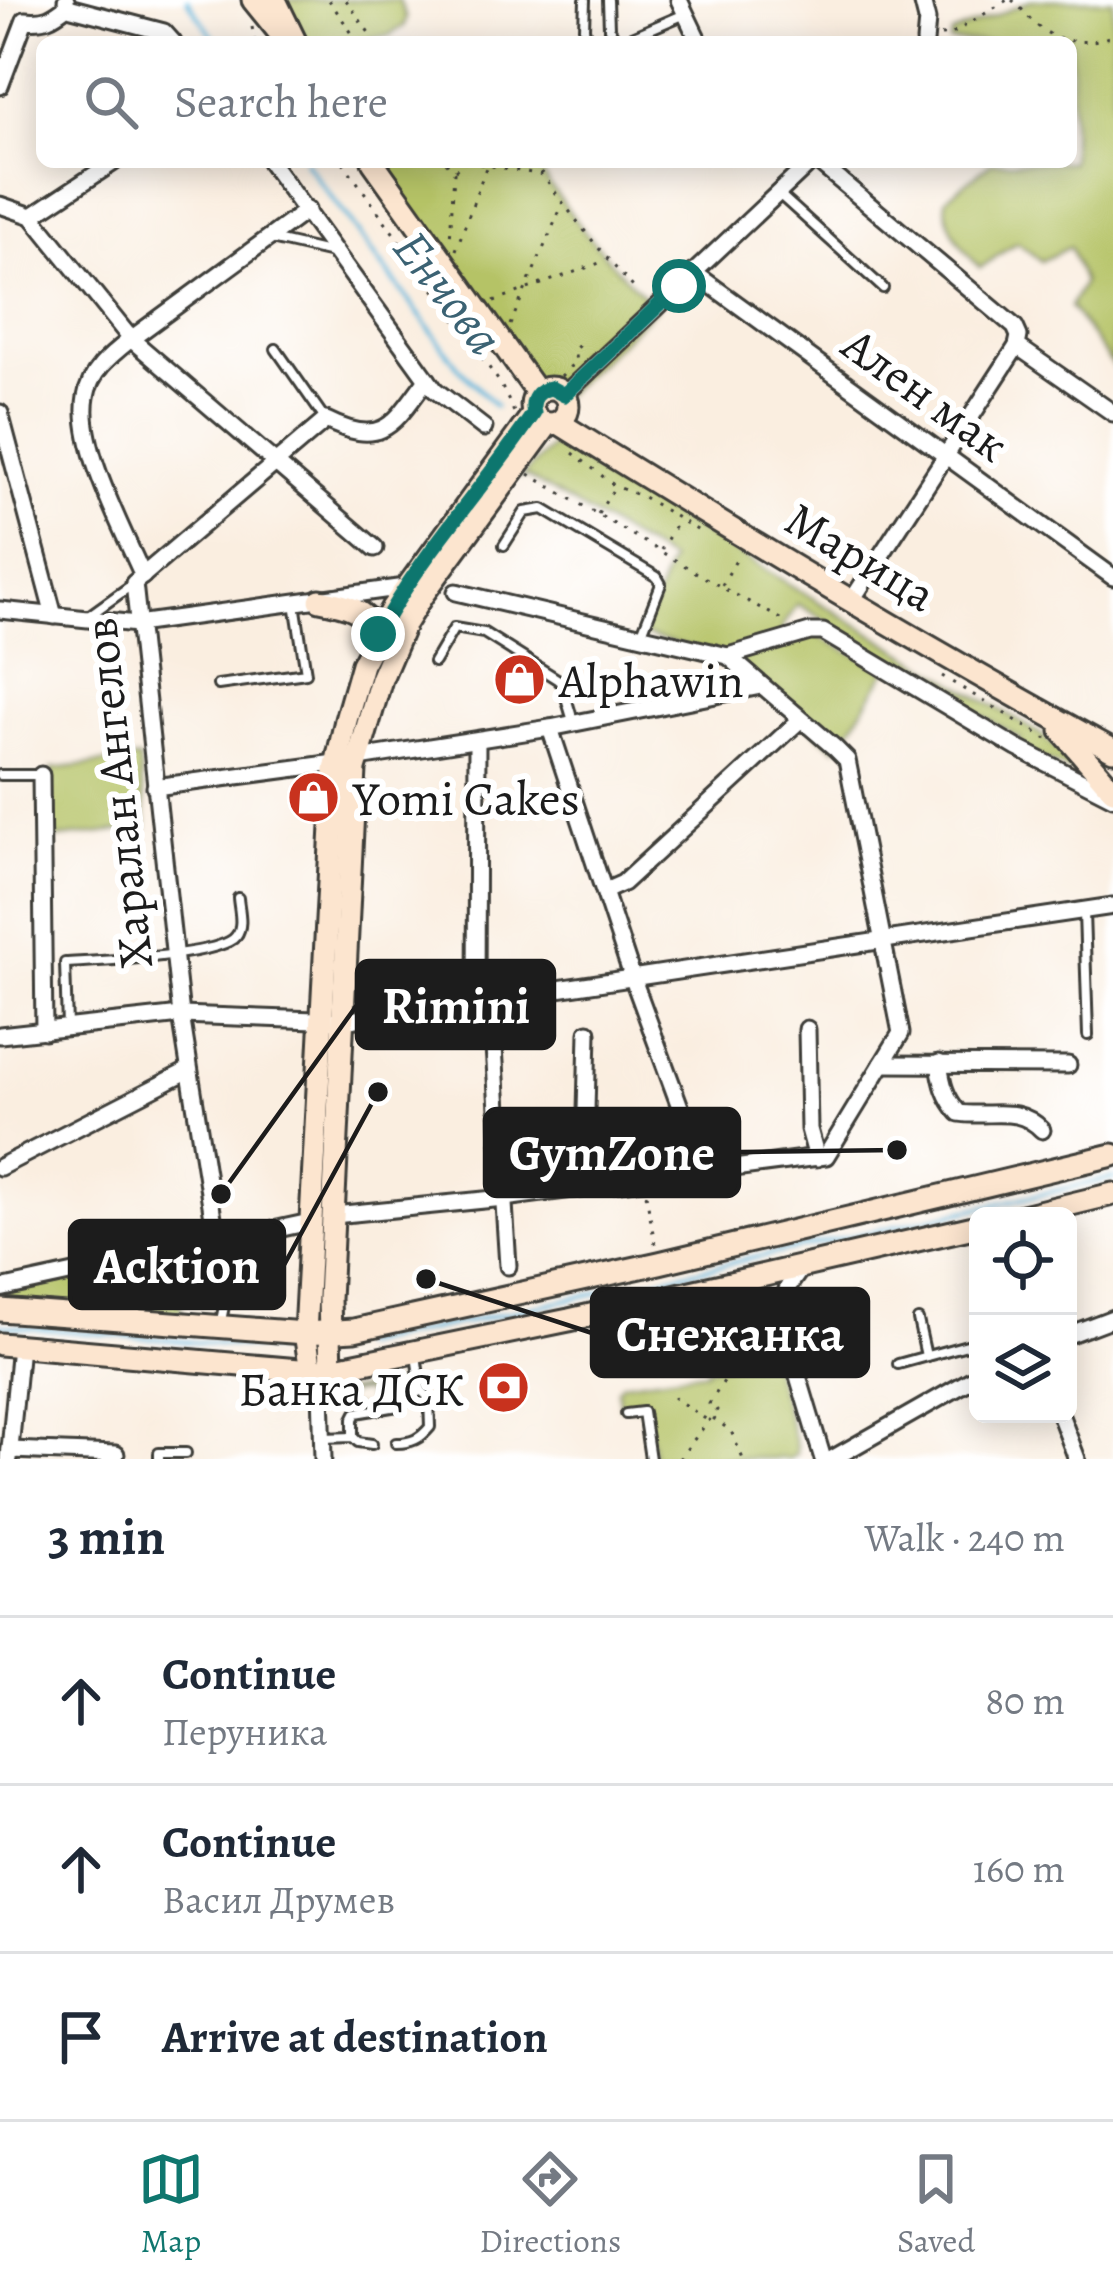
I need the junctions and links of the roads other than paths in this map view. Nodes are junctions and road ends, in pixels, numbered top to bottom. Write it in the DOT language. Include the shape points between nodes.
graph roads {
  1 [pos="254,0"];
  2 [pos="278,0"];
  3 [pos="585,0"];
  4 [pos="608,0"];
  5 [pos="922,0"];
  6 [pos="66,3"];
  7 [pos="682,7"];
  8 [pos="168,36"];
  9 [pos="290,36"];
  10 [pos="587,36"];
  11 [pos="615,36"];
  12 [pos="630,36"];
  13 [pos="696,36"];
  14 [pos="926,36"];
  15 [pos="0,86"];
  16 [pos="105,168"];
  17 [pos="275,168"];
  18 [pos="377,168"];
  19 [pos="808,168"];
  20 [pos="822,168"];
  21 [pos="778,193"];
  22 [pos="0,206"];
  23 [pos="307,210"];
  24 [pos="32,217"];
  25 [pos="269,238"];
  26 [pos="339,255"];
  27 [pos="693,272"];
  28 [pos="883,288"];
  29 [pos="130,339"];
  30 [pos="1017,346"];
  31 [pos="276,349"];
  32 [pos="427,379"];
  33 [pos="550,405"];
  34 [pos="0,413"];
  35 [pos="1113,413"];
  36 [pos="326,420"];
  37 [pos="484,428"];
  38 [pos="946,457"];
  39 [pos="277,462"];
  40 [pos="504,545"];
  41 [pos="375,548"];
  42 [pos="1113,578"];
  43 [pos="139,580"];
  44 [pos="414,590"];
  45 [pos="456,592"];
  46 [pos="320,600"];
  47 [pos="852,600"];
  48 [pos="295,603"];
  49 [pos="0,610"];
  50 [pos="54,616"];
  51 [pos="84,619"];
  52 [pos="137,624"];
  53 [pos="378,634"];
  54 [pos="642,635"];
  55 [pos="728,656"];
  56 [pos="434,662"];
  57 [pos="218,685"];
  58 [pos="761,686"];
  59 [pos="1045,713"];
  60 [pos="800,720"];
  61 [pos="574,723"];
  62 [pos="550,728"];
  63 [pos="477,740"];
  64 [pos="1113,750"];
  65 [pos="359,758"];
  66 [pos="335,763"];
  67 [pos="40,775"];
  68 [pos="0,776"];
  69 [pos="155,787"];
  70 [pos="1113,794"];
  71 [pos="605,891"];
  72 [pos="238,898"];
  73 [pos="1113,906"];
  74 [pos="1084,911"];
  75 [pos="884,940"];
  76 [pos="174,955"];
  77 [pos="633,979"];
  78 [pos="484,1001"];
  79 [pos="181,1015"];
  80 [pos="332,1021"];
  81 [pos="67,1028"];
  82 [pos="806,1029"];
  83 [pos="44,1030"];
  84 [pos="588,1032"];
  85 [pos="901,1033"];
  86 [pos="0,1035"];
  87 [pos="1088,1035"];
  88 [pos="882,1064"];
  89 [pos="908,1064"];
  90 [pos="939,1064"];
  91 [pos="1068,1065"];
  92 [pos="189,1070"];
  93 [pos="1042,1130"];
  94 [pos="1108,1154"];
  95 [pos="817,1158"];
  96 [pos="0,1167"];
  97 [pos="704,1172"];
  98 [pos="580,1189"];
  99 [pos="504,1198"];
  100 [pos="1106,1199"];
  101 [pos="1066,1207"];
  102 [pos="334,1215"];
  103 [pos="310,1222"];
  104 [pos="969,1228"];
  105 [pos="217,1243"];
  106 [pos="508,1266"];
  107 [pos="802,1267"];
  108 [pos="729,1284"];
  109 [pos="0,1289"];
  110 [pos="242,1300"];
  111 [pos="0,1310"];
  112 [pos="1113,1318"];
  113 [pos="918,1320"];
  114 [pos="777,1325"];
  115 [pos="220,1328"];
  116 [pos="1077,1332"];
  117 [pos="305,1333"];
  118 [pos="330,1333"];
  119 [pos="969,1344"];
  120 [pos="10,1345"];
  121 [pos="416,1353"];
  122 [pos="926,1356"];
  123 [pos="898,1364"];
  124 [pos="321,1376"];
  125 [pos="969,1381"];
  126 [pos="421,1390"];
  127 [pos="626,1414"];
  128 [pos="1063,1423"];
  129 [pos="353,1437"];
  130 [pos="322,1438"];
  131 [pos="397,1443"];
  132 [pos="372,1444"];
  133 [pos="186,1453"];
  134 [pos="10,1454"];
  135 [pos="116,1454"];
  136 [pos="159,1459"];
  137 [pos="322,1459"];
  138 [pos="650,1459"];
  139 [pos="827,1459"];
  140 [pos="1077,1459"];
  1 -- 9 [label="main road"];
  2 -- 9 [label="main road"];
  3 -- 10 [label="lane"];
  4 -- 11 [label="lane"];
  5 -- 14 [label="street"];
  6 -- 8 [label="street"];
  6 -- 15 [label="street" via="51,19 25,20"];
  7 -- 12 [label="lane"];
  7 -- 13 [label="street"];
  16 -- 24 [label="street"];
  17 -- 23 [label="street"];
  18 -- 33 [label="main road"];
  19 -- 21 [label="street"];
  20 -- 30 [label="street" via="1015,328"];
  21 -- 27 [label="street"];
  21 -- 28 [label="lane"];
  22 -- 24 [label="street"];
  23 -- 25 [label="street"];
  23 -- 26 [label="street"];
  24 -- 29 [label="street"];
  25 -- 26 [label="lane"];
  25 -- 29 [label="street"];
  26 -- 32 [label="street"];
  27 -- 33 [label="street"];
  27 -- 38 [label="street, Ален мак"];
  29 -- 39 [label="street"];
  29 -- 43 [label="street" via="96,372 86,423"];
  30 -- 35 [label="street"];
  30 -- 38 [label="street"];
  31 -- 36 [label="lane"];
  32 -- 36 [label="street" via="380,431 364,434"];
  32 -- 37 [label="street"];
  33 -- 44 [label="main road"];
  33 -- 44 [label="main road" via="518,467"];
  33 -- 47 [label="main road, Марица" via="635,470"];
  34 -- 50 [label="street"];
  36 -- 39 [label="street, Харалан Ангелов"];
  38 -- 42 [label="street, Ален мак"];
  38 -- 47 [label="street"];
  39 -- 41 [label="street"];
  39 -- 43 [label="street, Харалан Ангелов"];
  40 -- 54 [label="lane" via="525,512 543,509 657,577"];
  43 -- 51 [label="lane"];
  43 -- 52 [label="street, Харалан Ангелов"];
  44 -- 46 [label="street"];
  44 -- 53 [label="main road"];
  44 -- 65 [label="main road"];
  45 -- 54 [label="street"];
  46 -- 48 [label="street"];
  46 -- 53 [label="main road" via="360,611"];
  47 -- 59 [label="main road, Марица"];
  48 -- 52 [label="street"];
  48 -- 57 [label="lane" via="306,673"];
  49 -- 50 [label="street"];
  50 -- 51 [label="street"];
  51 -- 52 [label="street"];
  52 -- 69 [label="street, Харалан Ангелов"];
  53 -- 66 [label="main road"];
  54 -- 55 [label="street"];
  55 -- 58 [label="street"];
  55 -- 70 [label="street, Марица" via="824,632 1017,748"];
  56 -- 61 [label="lane" via="454,628 484,633 562,684"];
  58 -- 60 [label="street"];
  58 -- 61 [label="street"];
  59 -- 64 [label="main road, Марица"];
  59 -- 70 [label="main road, Марица"];
  60 -- 71 [label="street"];
  60 -- 75 [label="street" via="847,760"];
  61 -- 62 [label="street"];
  62 -- 63 [label="street"];
  62 -- 71 [label="street"];
  63 -- 65 [label="street"];
  63 -- 78 [label="street"];
  65 -- 80 [label="main road"];
  66 -- 69 [label="street"];
  66 -- 80 [label="main road"];
  67 -- 68 [label="lane"];
  67 -- 83 [label="street"];
  69 -- 76 [label="street, Харалан Ангелов"];
  71 -- 77 [label="street"];
  72 -- 76 [label="lane" via="236,937"];
  73 -- 74 [label="street"];
  74 -- 75 [label="street"];
  74 -- 87 [label="lane"];
  75 -- 77 [label="street"];
  75 -- 85 [label="street"];
  76 -- 79 [label="street, Харалан Ангелов"];
  76 -- 81 [label="lane" via="65,963"];
  77 -- 78 [label="street"];
  77 -- 97 [label="street"];
  78 -- 80 [label="street"];
  78 -- 99 [label="street"];
  79 -- 80 [label="street"];
  79 -- 81 [label="street"];
  79 -- 92 [label="street, Харалан Ангелов"];
  80 -- 102 [label="main road"];
  80 -- 103 [label="main road"];
  81 -- 83 [label="street"];
  82 -- 95 [label="street" via="808,1129"];
  83 -- 86 [label="street"];
  84 -- 98 [label="street"];
  85 -- 88 [label="street"];
  85 -- 89 [label="street"];
  88 -- 89 [label="street"];
  88 -- 95 [label="street" via="826,1156"];
  89 -- 90 [label="street"];
  90 -- 91 [label="street"];
  90 -- 93 [label="street" via="958,1113 1017,1114"];
  92 -- 96 [label="street"];
  92 -- 105 [label="street, Харалан Ангелов"];
  94 -- 118 [label="main road"];
  95 -- 97 [label="street"];
  97 -- 98 [label="street"];
  98 -- 99 [label="street"];
  99 -- 102 [label="street"];
  99 -- 106 [label="street"];
  100 -- 101 [label="main road"];
  102 -- 118 [label="main road"];
  103 -- 105 [label="street"];
  103 -- 117 [label="main road"];
  104 -- 107 [label="main road"];
  105 -- 109 [label="street"];
  107 -- 108 [label="main road"];
  107 -- 114 [label="street"];
  108 -- 114 [label="street" via="754,1295"];
  108 -- 121 [label="main road"];
  110 -- 115 [label="lane" via="224,1304"];
  111 -- 115 [label="main road"];
  112 -- 116 [label="street"];
  113 -- 122 [label="lane"];
  114 -- 139 [label="street" via="798,1359"];
  115 -- 117 [label="main road"];
  117 -- 118 [label="main road"];
  117 -- 124 [label="main road"];
  118 -- 124 [label="main road"];
  119 -- 122 [label="lane"];
  120 -- 124 [label="main road"];
  120 -- 134 [label="street"];
  121 -- 124 [label="main road"];
  121 -- 126 [label="lane"];
  122 -- 123 [label="lane"];
  124 -- 130 [label="street"];
  125 -- 139 [label="street"];
  126 -- 129 [label="lane" via="398,1406 356,1413"];
  126 -- 131 [label="lane" via="430,1427"];
  127 -- 138 [label="lane" via="643,1412"];
  128 -- 140 [label="street"];
  129 -- 130 [label="lane"];
  129 -- 132 [label="lane"];
  130 -- 137 [label="street"];
  133 -- 136 [label="lane"];
  134 -- 135 [label="street"];
}
